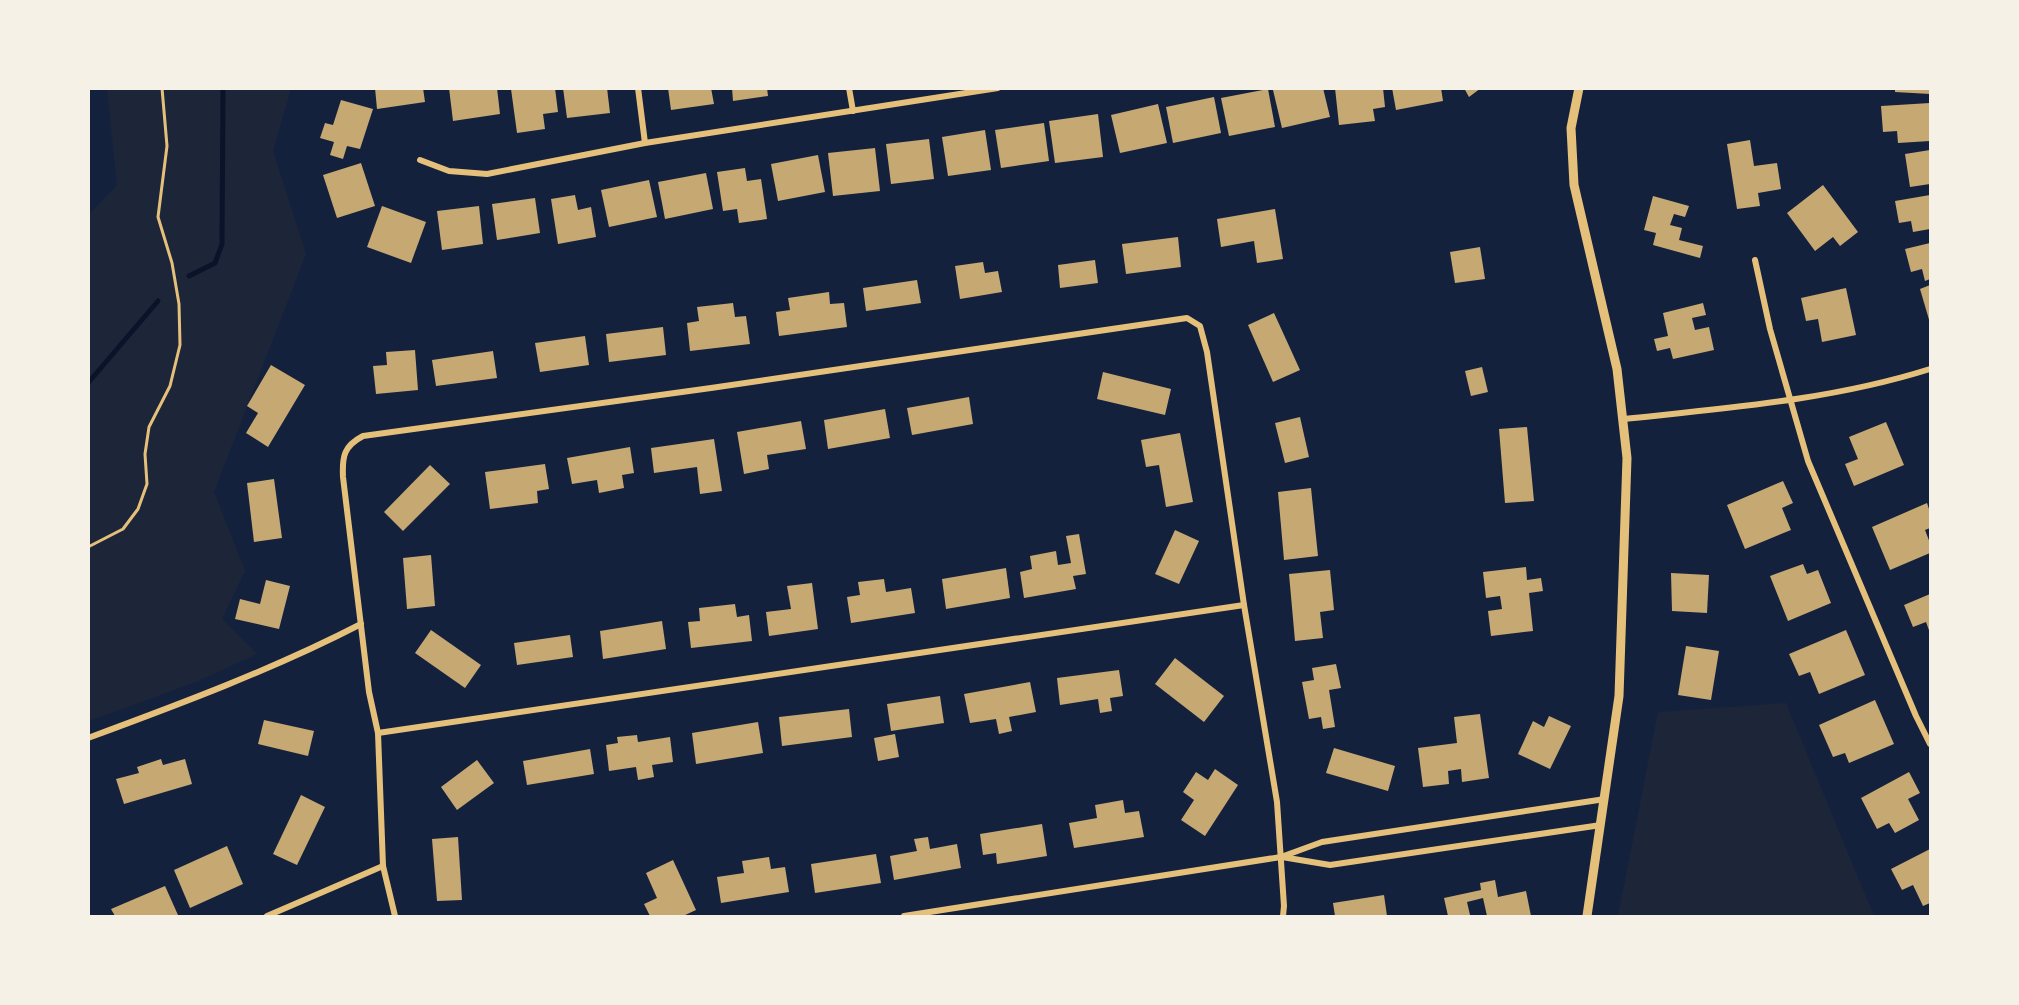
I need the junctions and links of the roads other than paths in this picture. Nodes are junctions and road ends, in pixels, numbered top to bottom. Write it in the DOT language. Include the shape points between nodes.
graph roads {
  1 [pos="638,88"];
  2 [pos="849,88"];
  3 [pos="998,88"];
  4 [pos="1579,88"];
  5 [pos="853,111"];
  6 [pos="645,143"];
  7 [pos="420,159"];
  8 [pos="1755,260"];
  9 [pos="1930,369"];
  10 [pos="1789,399"];
  11 [pos="1624,419"];
  12 [pos="1244,604"];
  13 [pos="361,624"];
  14 [pos="378,733"];
  15 [pos="88,738"];
  16 [pos="1930,744"];
  17 [pos="1605,799"];
  18 [pos="1601,825"];
  19 [pos="1281,857"];
  20 [pos="383,866"];
  21 [pos="946,914"];
  22 [pos="267,916"];
  23 [pos="395,916"];
  24 [pos="904,916"];
  25 [pos="1283,916"];
  26 [pos="1587,916"];
  1 -- 6 [label="street"];
  2 -- 5 [label="street"];
  3 -- 5 [label="street"];
  4 -- 11 [label="street" via="1571,128 1574,185 1617,369"];
  5 -- 6 [label="street"];
  6 -- 7 [label="street" via="486,174 449,171"];
  8 -- 10 [label="street"];
  9 -- 10 [label="street" via="1847,390"];
  10 -- 11 [label="street"];
  10 -- 16 [label="street" via="1808,460"];
  11 -- 17 [label="street" via="1627,496 1619,696"];
  12 -- 13 [label="street" via="1207,352 1196,321 1187,318 363,436 346,448 342,462"];
  12 -- 14 [label="street"];
  12 -- 19 [label="street" via="1277,802"];
  13 -- 14 [label="street"];
  13 -- 15 [label="street" via="209,692"];
  14 -- 20 [label="street"];
  17 -- 18 [label="street"];
  17 -- 19 [label="street" via="1322,842"];
  18 -- 19 [label="street" via="1330,865"];
  18 -- 26 [label="street"];
  19 -- 21 [label="street"];
  19 -- 25 [label="street"];
  20 -- 22 [label="street"];
  20 -- 23 [label="street"];
  21 -- 24 [label="street"];
}
